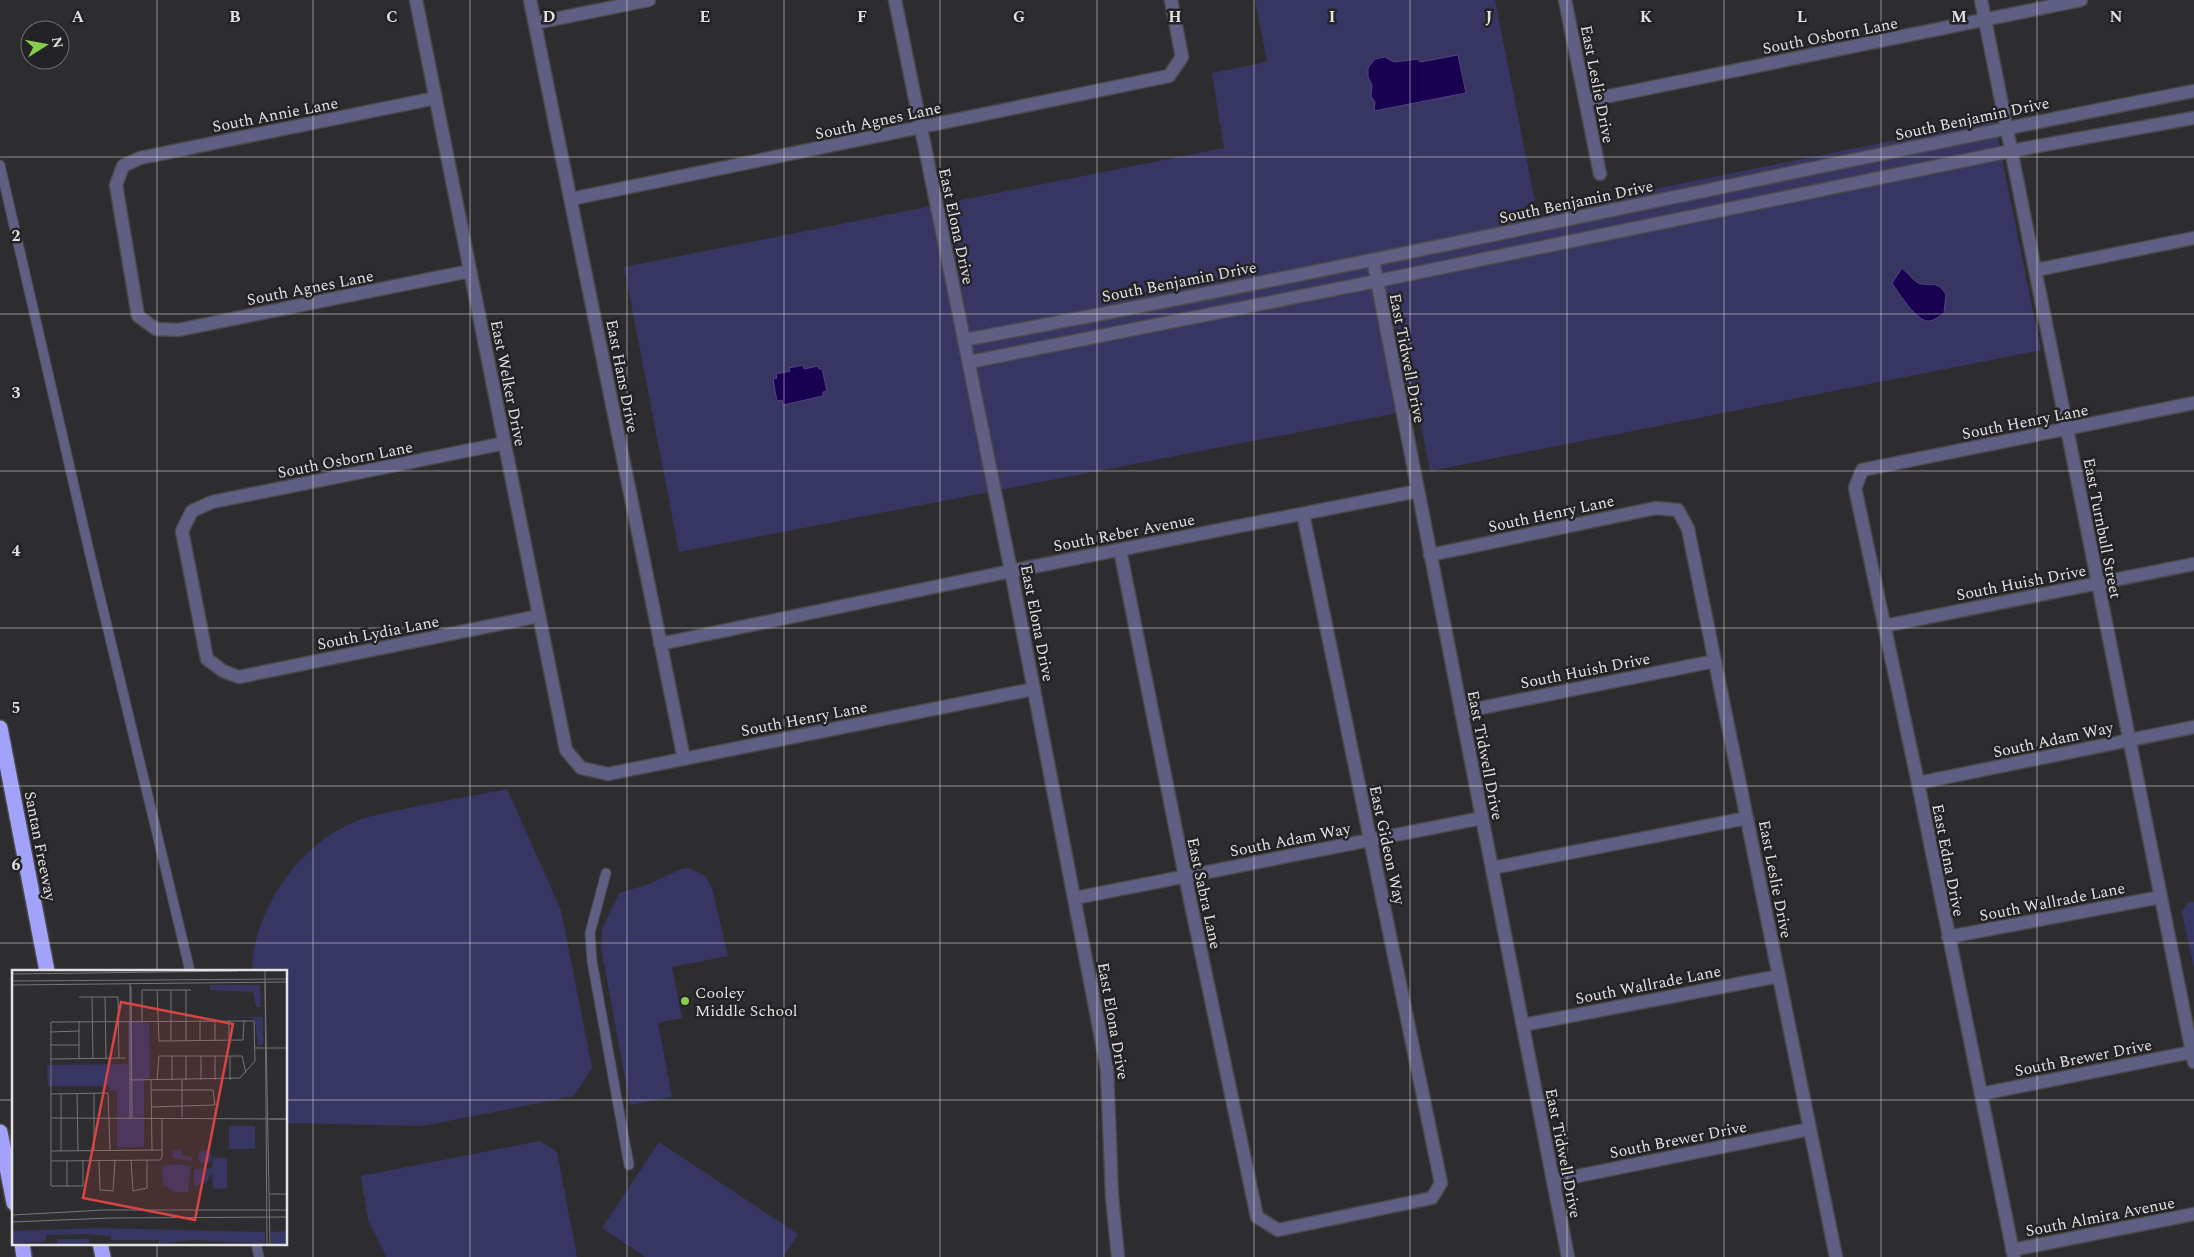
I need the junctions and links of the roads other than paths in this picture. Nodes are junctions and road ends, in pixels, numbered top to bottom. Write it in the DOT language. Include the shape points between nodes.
graph roads {
  1 [pos="416,0"];
  2 [pos="530,0"];
  3 [pos="649,0"];
  4 [pos="895,0"];
  5 [pos="1171,0"];
  6 [pos="1565,0"];
  7 [pos="1981,0"];
  8 [pos="2081,0"];
  9 [pos="1985,20"];
  10 [pos="535,23"];
  11 [pos="2194,91"];
  12 [pos="436,98"];
  13 [pos="1585,101"];
  14 [pos="2194,118"];
  15 [pos="2006,127"];
  16 [pos="921,128"];
  17 [pos="2011,151"];
  18 [pos="0,165"];
  19 [pos="1600,174"];
  20 [pos="571,199"];
  21 [pos="2194,238"];
  22 [pos="1373,260"];
  23 [pos="2036,270"];
  24 [pos="470,271"];
  25 [pos="1377,281"];
  26 [pos="156,329"];
  27 [pos="964,340"];
  28 [pos="969,362"];
  29 [pos="2194,403"];
  30 [pos="2067,429"];
  31 [pos="505,443"];
  32 [pos="1862,470"];
  33 [pos="1418,491"];
  34 [pos="1678,510"];
  35 [pos="1303,514"];
  36 [pos="1120,550"];
  37 [pos="1430,555"];
  38 [pos="2194,564"];
  39 [pos="1011,571"];
  40 [pos="2098,583"];
  41 [pos="539,616"];
  42 [pos="1884,626"];
  43 [pos="660,644"];
  44 [pos="1715,661"];
  45 [pos="223,672"];
  46 [pos="1034,689"];
  47 [pos="1461,712"];
  48 [pos="2194,727"];
  49 [pos="0,728"];
  50 [pos="2130,740"];
  51 [pos="684,759"];
  52 [pos="581,768"];
  53 [pos="1918,783"];
  54 [pos="1482,818"];
  55 [pos="1746,818"];
  56 [pos="1370,840"];
  57 [pos="1492,868"];
  58 [pos="606,874"];
  59 [pos="1185,876"];
  60 [pos="2161,897"];
  61 [pos="1075,898"];
  62 [pos="1948,937"];
  63 [pos="47,970"];
  64 [pos="190,970"];
  65 [pos="1779,976"];
  66 [pos="1523,1025"];
  67 [pos="2193,1057"];
  68 [pos="1980,1094"];
  69 [pos="1810,1130"];
  70 [pos="0,1132"];
  71 [pos="629,1165"];
  72 [pos="1554,1181"];
  73 [pos="12,1193"];
  74 [pos="2194,1214"];
  75 [pos="1278,1230"];
  76 [pos="22,1244"];
  77 [pos="100,1244"];
  78 [pos="256,1244"];
  79 [pos="2013,1254"];
  80 [pos="24,1257"];
  81 [pos="103,1257"];
  82 [pos="259,1257"];
  83 [pos="1118,1257"];
  84 [pos="1568,1257"];
  85 [pos="1836,1257"];
  1 -- 12 [label="street, East Welker Drive"];
  2 -- 10 [label="street, East Hans Drive"];
  3 -- 10 [label="street"];
  4 -- 16 [label="street, East Elona Drive"];
  5 -- 16 [label="street, South Agnes Lane" via="1182,57 1169,76"];
  6 -- 13 [label="street, East Leslie Drive"];
  7 -- 9 [label="street, East Turnbull Street"];
  8 -- 9 [label="street, South Osborn Lane"];
  9 -- 13 [label="street, South Osborn Lane"];
  9 -- 15 [label="street, East Turnbull Street"];
  10 -- 20 [label="street, East Hans Drive"];
  11 -- 15 [label="street, South Benjamin Drive"];
  12 -- 24 [label="street, East Welker Drive"];
  12 -- 26 [label="street, South Annie Lane" via="140,158 123,166 116,185 138,316"];
  13 -- 19 [label="street, East Leslie Drive"];
  14 -- 17 [label="street"];
  15 -- 17 [label="street, East Turnbull Street"];
  15 -- 22 [label="street, South Benjamin Drive"];
  16 -- 20 [label="street, South Agnes Lane"];
  16 -- 27 [label="street, East Elona Drive"];
  17 -- 23 [label="street, East Turnbull Street"];
  17 -- 25 [label="street"];
  18 -- 64 [label="lane"];
  20 -- 43 [label="street, East Hans Drive"];
  21 -- 23 [label="street"];
  22 -- 25 [label="street, East Tidwell Drive"];
  22 -- 27 [label="street, South Benjamin Drive"];
  23 -- 30 [label="street, East Turnbull Street"];
  24 -- 26 [label="street, South Agnes Lane" via="178,330"];
  24 -- 31 [label="street, East Welker Drive"];
  25 -- 28 [label="street"];
  25 -- 33 [label="street, East Tidwell Drive"];
  27 -- 28 [label="street, East Elona Drive"];
  28 -- 39 [label="street, East Elona Drive"];
  29 -- 30 [label="street, South Henry Lane"];
  30 -- 32 [label="street, South Henry Lane"];
  30 -- 40 [label="street, East Turnbull Street"];
  31 -- 41 [label="street, East Welker Drive"];
  31 -- 45 [label="street, South Osborn Lane" via="212,502 192,510 182,531 208,659"];
  32 -- 42 [label="street, East Edna Drive" via="1855,488"];
  33 -- 35 [label="street, South Reber Avenue"];
  33 -- 37 [label="street, East Tidwell Drive"];
  34 -- 37 [label="street, South Henry Lane" via="1656,508"];
  34 -- 44 [label="street, East Leslie Drive" via="1688,529"];
  35 -- 36 [label="street, South Reber Avenue"];
  35 -- 56 [label="street, East Gideon Way"];
  36 -- 39 [label="street, South Reber Avenue"];
  36 -- 59 [label="street, East Sabra Lane"];
  37 -- 47 [label="street, East Tidwell Drive"];
  38 -- 40 [label="street, South Huish Drive"];
  39 -- 43 [label="street, South Reber Avenue"];
  39 -- 46 [label="street, East Elona Drive"];
  40 -- 42 [label="street, South Huish Drive"];
  40 -- 50 [label="street, East Turnbull Street"];
  41 -- 45 [label="street, South Lydia Lane" via="239,677"];
  41 -- 52 [label="street, East Welker Drive" via="566,750"];
  42 -- 53 [label="street, East Edna Drive"];
  43 -- 51 [label="street, East Hans Drive"];
  44 -- 47 [label="street, South Huish Drive"];
  44 -- 55 [label="street, East Leslie Drive"];
  46 -- 51 [label="street, South Henry Lane"];
  46 -- 61 [label="street, East Elona Drive"];
  47 -- 54 [label="street, East Tidwell Drive"];
  48 -- 50 [label="street, South Adam Way"];
  49 -- 63 [label="highway, Santan Freeway"];
  50 -- 53 [label="street, South Adam Way"];
  50 -- 60 [label="street, East Turnbull Street"];
  51 -- 52 [label="street, South Henry Lane" via="608,774"];
  53 -- 62 [label="street, East Edna Drive"];
  54 -- 56 [label="street, South Adam Way"];
  54 -- 57 [label="street, East Tidwell Drive"];
  55 -- 57 [label="street"];
  55 -- 65 [label="street, East Leslie Drive"];
  56 -- 59 [label="street, South Adam Way"];
  56 -- 75 [label="street, East Gideon Way" via="1442,1183 1432,1198"];
  57 -- 66 [label="street, East Tidwell Drive"];
  58 -- 71 [label="lane" via="590,933 592,961"];
  59 -- 61 [label="street, South Adam Way"];
  59 -- 75 [label="street, East Sabra Lane" via="1257,1217"];
  60 -- 62 [label="street, South Wallrade Lane"];
  60 -- 67 [label="street, East Turnbull Street"];
  61 -- 83 [label="street, East Elona Drive" via="1108,1068 1112,1196"];
  62 -- 68 [label="street, East Edna Drive"];
  65 -- 66 [label="street, South Wallrade Lane"];
  65 -- 69 [label="street, East Leslie Drive"];
  66 -- 72 [label="street, East Tidwell Drive"];
  67 -- 68 [label="street, South Brewer Drive"];
  68 -- 79 [label="street, East Edna Drive"];
  69 -- 72 [label="street, South Brewer Drive"];
  69 -- 85 [label="street, East Leslie Drive"];
  70 -- 73 [label="highway"];
  72 -- 84 [label="street, East Tidwell Drive"];
  74 -- 79 [label="street, South Almira Avenue"];
  76 -- 80 [label="highway"];
  77 -- 81 [label="highway"];
  78 -- 82 [label="lane"];
}
